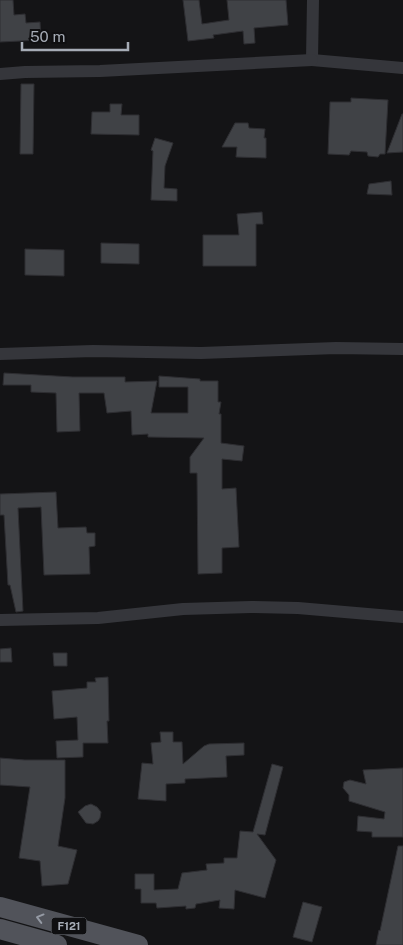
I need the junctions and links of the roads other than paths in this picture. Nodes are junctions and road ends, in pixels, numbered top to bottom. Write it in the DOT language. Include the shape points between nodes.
graph roads {
  1 [pos="313,0"];
  2 [pos="312,60"];
  3 [pos="403,68"];
  4 [pos="0,74"];
  5 [pos="403,349"];
  6 [pos="0,354"];
  7 [pos="403,616"];
  8 [pos="0,620"];
  9 [pos="0,907"];
  10 [pos="0,930"];
  11 [pos="57,945"];
  12 [pos="138,945"];
  1 -- 2 [label="street"];
  2 -- 3 [label="street"];
  2 -- 4 [label="street"];
  5 -- 6 [label="street"];
  7 -- 8 [label="street" via="251,607 183,609 98,618"];
  12 -- 9 [label="main road, F121, one-way"];
  10 -- 11 [label="main road, F121"];
}
